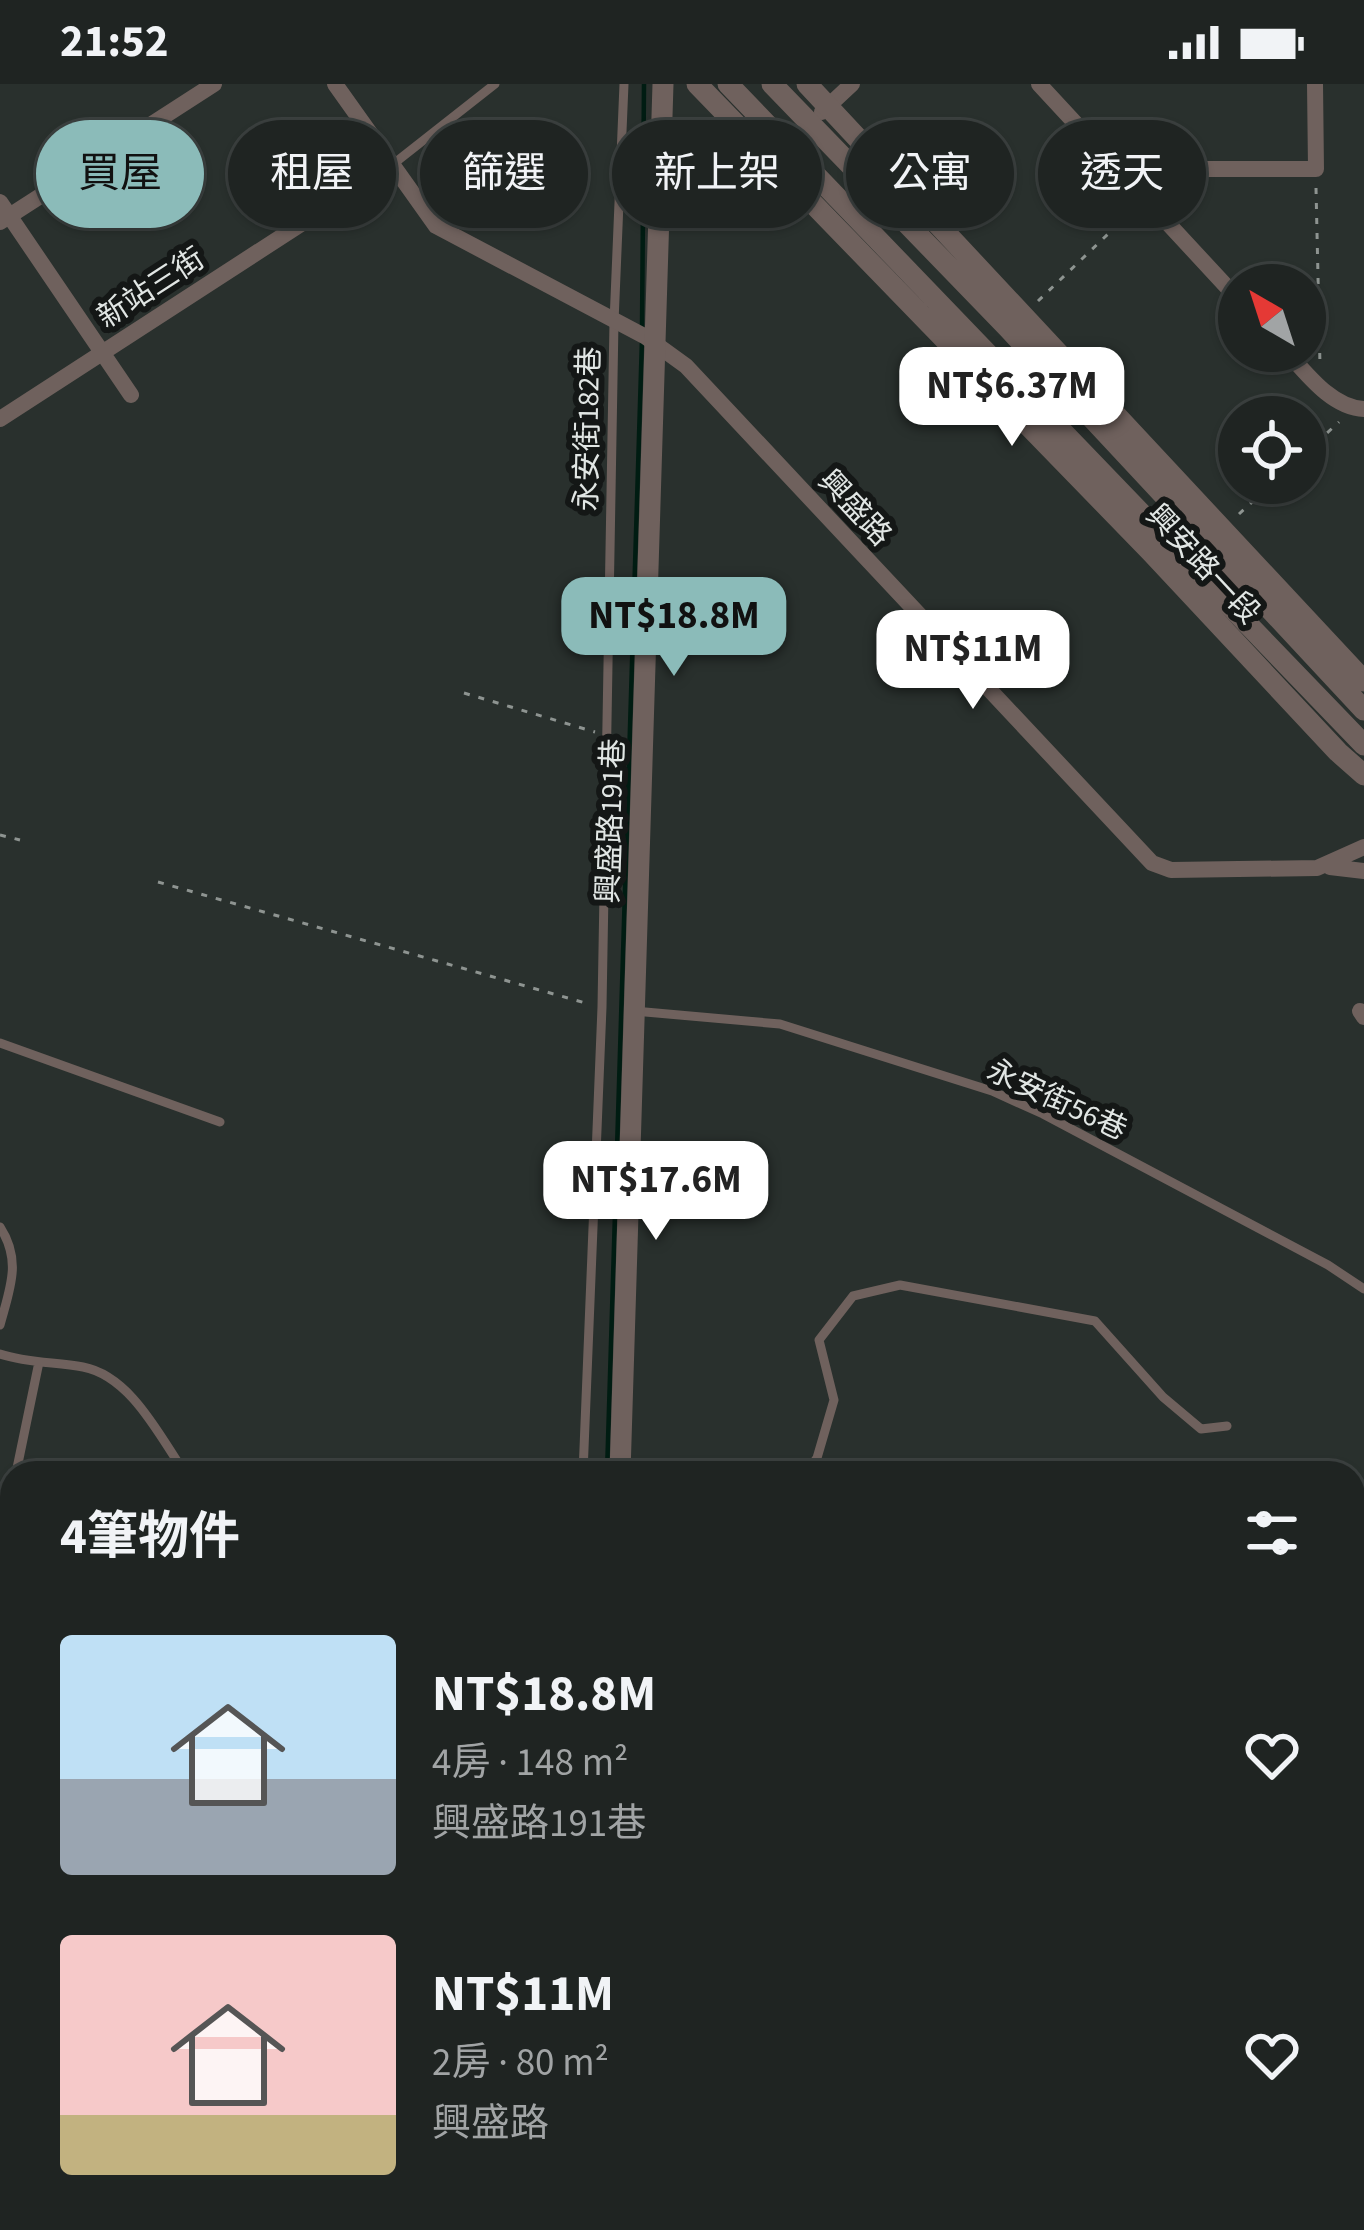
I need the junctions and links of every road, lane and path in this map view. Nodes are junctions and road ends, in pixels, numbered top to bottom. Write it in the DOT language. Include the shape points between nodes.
graph roads {
  1 [pos="214,84"];
  2 [pos="335,84"];
  3 [pos="495,84"];
  4 [pos="624,84"];
  5 [pos="663,84"];
  6 [pos="698,84"];
  7 [pos="728,84"];
  8 [pos="772,84"];
  9 [pos="807,84"];
  10 [pos="852,84"];
  11 [pos="1039,84"];
  12 [pos="1315,84"];
  13 [pos="828,106"];
  14 [pos="360,120"];
  15 [pos="808,120"];
  16 [pos="814,120"];
  17 [pos="1072,120"];
  18 [pos="822,134"];
  19 [pos="396,162"];
  20 [pos="1206,169"];
  21 [pos="1316,169"];
  22 [pos="396,171"];
  23 [pos="3,214"];
  24 [pos="294,228"];
  25 [pos="1113,228"];
  26 [pos="1173,228"];
  27 [pos="1218,277"];
  28 [pos="1015,321"];
  29 [pos="619,324"];
  30 [pos="652,340"];
  31 [pos="103,351"];
  32 [pos="978,357"];
  33 [pos="1305,372"];
  34 [pos="1320,388"];
  35 [pos="131,395"];
  36 [pos="1359,409"];
  37 [pos="0,419"];
  38 [pos="1326,436"];
  39 [pos="1250,504"];
  40 [pos="1215,536"];
  41 [pos="1181,568"];
  42 [pos="1331,674"];
  43 [pos="1363,678"];
  44 [pos="464,693"];
  45 [pos="1364,710"];
  46 [pos="607,736"];
  47 [pos="1364,745"];
  48 [pos="1338,752"];
  49 [pos="1364,775"];
  50 [pos="1364,792"];
  51 [pos="0,835"];
  52 [pos="20,840"];
  53 [pos="1364,847"];
  54 [pos="1317,868"];
  55 [pos="1364,871"];
  56 [pos="158,882"];
  57 [pos="602,1007"];
  58 [pos="634,1012"];
  59 [pos="0,1043"];
  60 [pos="220,1122"];
  61 [pos="0,1227"];
  62 [pos="1364,1289"];
  63 [pos="0,1325"];
  64 [pos="0,1354"];
  65 [pos="39,1362"];
  66 [pos="1227,1426"];
  67 [pos="18,1461"];
  68 [pos="177,1461"];
  69 [pos="583,1461"];
  70 [pos="620,1461"];
  71 [pos="815,1461"];
  1 -- 23 [label="street"];
  2 -- 14 [label="street, 興盛路"];
  3 -- 19 [label="lane"];
  4 -- 29 [label="lane, 永安街182巷"];
  5 -- 30 [label="street, 興盛路191巷"];
  6 -- 32 [label="street, 興安路一段"];
  7 -- 32 [label="street, 興安路一段"];
  8 -- 15 [label="street, 興安路一段"];
  9 -- 13 [label="street, 興安路一段"];
  10 -- 13 [label="street"];
  11 -- 17 [label="street"];
  12 -- 21 [label="street"];
  13 -- 16 [label="street"];
  13 -- 28 [label="street, 興安路一段"];
  18 -- 28 [label="street, 興安路一段"];
  20 -- 21 [label="street"];
  21 -- 34 [label="path"];
  22 -- 29 [label="street, 興盛路" via="436,226"];
  23 -- 31 [label="street"];
  24 -- 31 [label="street, 新站三街"];
  25 -- 28 [label="path"];
  26 -- 27 [label="street"];
  28 -- 40 [label="street, 興安路一段"];
  29 -- 30 [label="street, 興盛路"];
  29 -- 46 [label="lane, 永安街182巷"];
  30 -- 54 [label="street, 興盛路" via="686,366 1152,863 1172,870"];
  30 -- 58 [label="street, 興盛路191巷"];
  31 -- 35 [label="street"];
  31 -- 37 [label="street, 新站三街"];
  32 -- 41 [label="street, 興安路一段"];
  33 -- 34 [label="street"];
  34 -- 36 [label="street"];
  36 -- 38 [label="path"];
  39 -- 40 [label="path"];
  40 -- 42 [label="street, 興安路一段"];
  40 -- 43 [label="street, 興安路一段"];
  41 -- 47 [label="street, 興安路一段"];
  41 -- 48 [label="street, 興安路一段"];
  42 -- 43 [label="street"];
  42 -- 45 [label="street, 興安路一段"];
  44 -- 46 [label="path"];
  46 -- 57 [label="lane, 永安街182巷"];
  48 -- 49 [label="street, 興安路一段"];
  48 -- 50 [label="street"];
  51 -- 52 [label="path"];
  53 -- 54 [label="street, 興盛路"];
  54 -- 55 [label="street"];
  56 -- 57 [label="path"];
  57 -- 69 [label="lane, 永安街182巷"];
  58 -- 62 [label="lane, 永安街56巷" via="779,1024 992,1091"];
  58 -- 70 [label="street, 興盛路191巷"];
  59 -- 60 [label="lane"];
  61 -- 63 [label="lane" via="15,1271"];
  64 -- 65 [label="lane"];
  65 -- 67 [label="lane"];
  65 -- 68 [label="lane" via="111,1378"];
  66 -- 71 [label="lane" via="1201,1429 1095,1321 900,1285 853,1296 819,1340 834,1400"];
}
